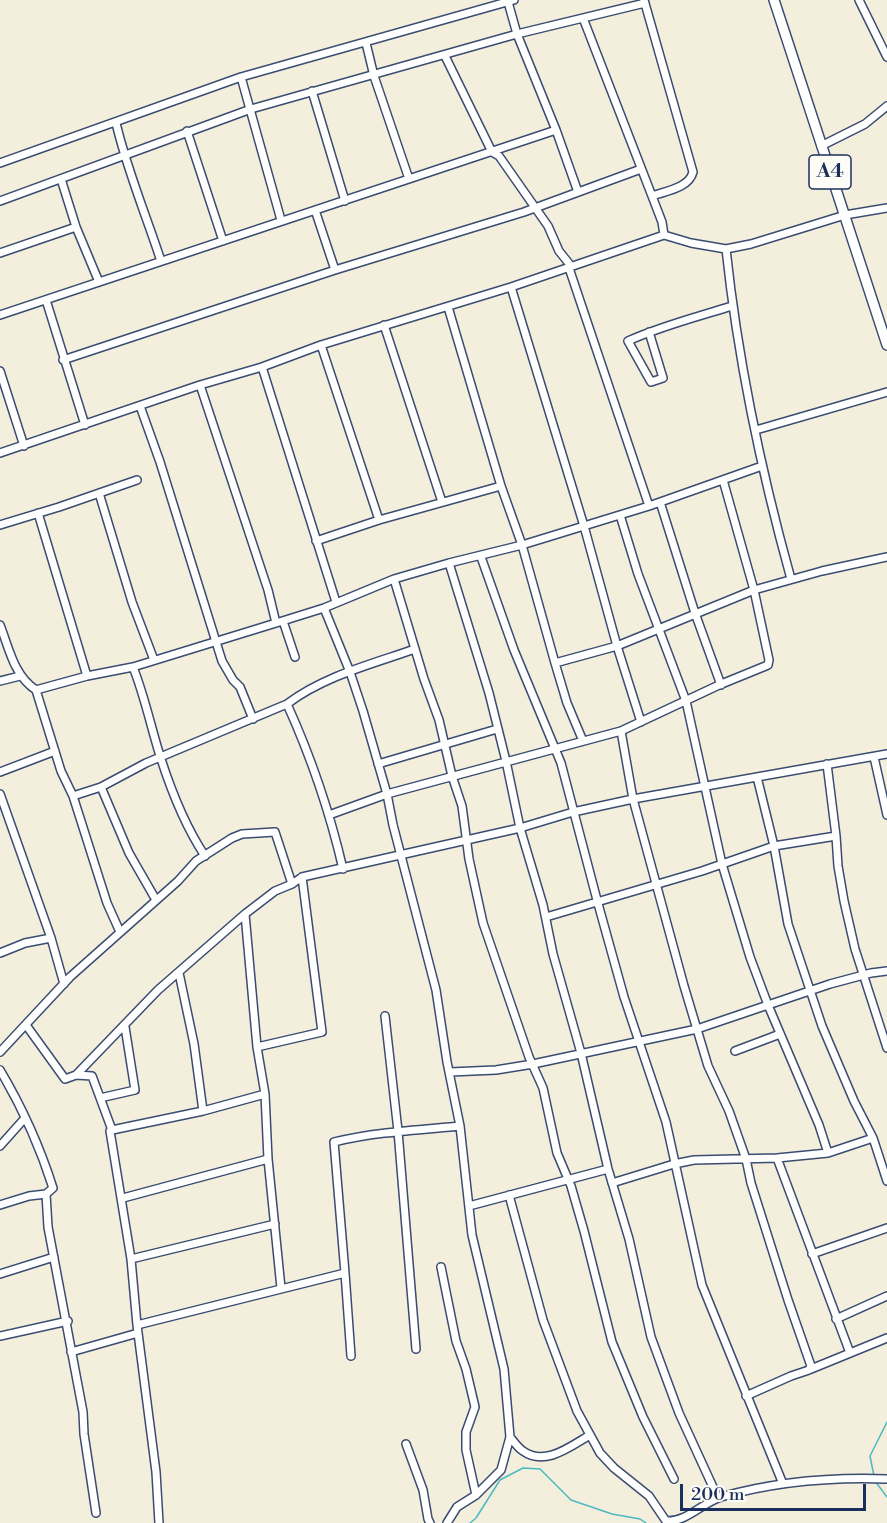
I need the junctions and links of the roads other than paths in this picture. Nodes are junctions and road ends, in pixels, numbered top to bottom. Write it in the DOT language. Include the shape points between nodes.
graph roads {
  1 [pos="774,0"];
  2 [pos="859,0"];
  3 [pos="511,1"];
  4 [pos="644,2"];
  5 [pos="583,18"];
  6 [pos="517,34"];
  7 [pos="366,43"];
  8 [pos="445,56"];
  9 [pos="887,57"];
  10 [pos="374,76"];
  11 [pos="241,77"];
  12 [pos="312,91"];
  13 [pos="887,106"];
  14 [pos="251,109"];
  15 [pos="116,123"];
  16 [pos="556,130"];
  17 [pos="187,131"];
  18 [pos="821,146"];
  19 [pos="492,152"];
  20 [pos="123,155"];
  21 [pos="0,163"];
  22 [pos="641,169"];
  23 [pos="61,179"];
  24 [pos="409,179"];
  25 [pos="578,192"];
  26 [pos="652,196"];
  27 [pos="0,201"];
  28 [pos="345,201"];
  29 [pos="887,207"];
  30 [pos="535,208"];
  31 [pos="315,210"];
  32 [pos="845,215"];
  33 [pos="281,220"];
  34 [pos="76,227"];
  35 [pos="664,235"];
  36 [pos="223,241"];
  37 [pos="726,249"];
  38 [pos="0,253"];
  39 [pos="161,261"];
  40 [pos="570,267"];
  41 [pos="334,270"];
  42 [pos="99,282"];
  43 [pos="511,287"];
  44 [pos="46,300"];
  45 [pos="732,306"];
  46 [pos="448,307"];
  47 [pos="0,315"];
  48 [pos="384,325"];
  49 [pos="649,332"];
  50 [pos="321,345"];
  51 [pos="887,345"];
  52 [pos="63,360"];
  53 [pos="262,367"];
  54 [pos="0,370"];
  55 [pos="200,386"];
  56 [pos="887,392"];
  57 [pos="140,406"];
  58 [pos="85,425"];
  59 [pos="756,430"];
  60 [pos="24,446"];
  61 [pos="0,453"];
  62 [pos="762,466"];
  63 [pos="137,480"];
  64 [pos="723,480"];
  65 [pos="501,486"];
  66 [pos="99,493"];
  67 [pos="442,502"];
  68 [pos="660,502"];
  69 [pos="649,506"];
  70 [pos="38,513"];
  71 [pos="620,515"];
  72 [pos="379,520"];
  73 [pos="0,525"];
  74 [pos="584,526"];
  75 [pos="316,541"];
  76 [pos="522,545"];
  77 [pos="481,557"];
  78 [pos="887,557"];
  79 [pos="449,563"];
  80 [pos="394,579"];
  81 [pos="791,579"];
  82 [pos="753,590"];
  83 [pos="336,602"];
  84 [pos="324,608"];
  85 [pos="695,613"];
  86 [pos="280,622"];
  87 [pos="0,625"];
  88 [pos="658,628"];
  89 [pos="216,641"];
  90 [pos="617,646"];
  91 [pos="415,649"];
  92 [pos="295,657"];
  93 [pos="154,660"];
  94 [pos="555,663"];
  95 [pos="133,667"];
  96 [pos="350,672"];
  97 [pos="20,676"];
  98 [pos="87,676"];
  99 [pos="0,681"];
  100 [pos="721,685"];
  101 [pos="36,690"];
  102 [pos="686,701"];
  103 [pos="287,704"];
  104 [pos="253,719"];
  105 [pos="641,722"];
  106 [pos="497,729"];
  107 [pos="621,731"];
  108 [pos="583,741"];
  109 [pos="445,743"];
  110 [pos="556,749"];
  111 [pos="55,751"];
  112 [pos="887,754"];
  113 [pos="874,757"];
  114 [pos="160,758"];
  115 [pos="506,761"];
  116 [pos="378,764"];
  117 [pos="827,764"];
  118 [pos="0,772"];
  119 [pos="452,776"];
  120 [pos="758,777"];
  121 [pos="704,785"];
  122 [pos="101,787"];
  123 [pos="0,794"];
  124 [pos="387,794"];
  125 [pos="73,796"];
  126 [pos="633,799"];
  127 [pos="573,812"];
  128 [pos="329,815"];
  129 [pos="887,815"];
  130 [pos="520,828"];
  131 [pos="836,836"];
  132 [pos="467,840"];
  133 [pos="774,846"];
  134 [pos="205,856"];
  135 [pos="401,856"];
  136 [pos="722,864"];
  137 [pos="343,869"];
  138 [pos="302,877"];
  139 [pos="292,884"];
  140 [pos="655,885"];
  141 [pos="156,900"];
  142 [pos="597,900"];
  143 [pos="245,914"];
  144 [pos="546,917"];
  145 [pos="120,932"];
  146 [pos="51,938"];
  147 [pos="0,953"];
  148 [pos="887,970"];
  149 [pos="179,973"];
  150 [pos="863,975"];
  151 [pos="64,984"];
  152 [pos="810,992"];
  153 [pos="768,1005"];
  154 [pos="385,1016"];
  155 [pos="26,1025"];
  156 [pos="125,1027"];
  157 [pos="697,1029"];
  158 [pos="780,1034"];
  159 [pos="638,1041"];
  160 [pos="257,1047"];
  161 [pos="887,1048"];
  162 [pos="735,1051"];
  163 [pos="0,1052"];
  164 [pos="581,1053"];
  165 [pos="533,1064"];
  166 [pos="0,1070"];
  167 [pos="450,1072"];
  168 [pos="76,1075"];
  169 [pos="265,1094"];
  170 [pos="100,1098"];
  171 [pos="203,1111"];
  172 [pos="25,1118"];
  173 [pos="460,1126"];
  174 [pos="112,1130"];
  175 [pos="398,1131"];
  176 [pos="873,1137"];
  177 [pos="0,1146"];
  178 [pos="828,1153"];
  179 [pos="777,1158"];
  180 [pos="268,1159"];
  181 [pos="746,1159"];
  182 [pos="674,1164"];
  183 [pos="608,1169"];
  184 [pos="568,1178"];
  185 [pos="887,1181"];
  186 [pos="612,1183"];
  187 [pos="46,1194"];
  188 [pos="509,1195"];
  189 [pos="123,1198"];
  190 [pos="0,1205"];
  191 [pos="469,1206"];
  192 [pos="275,1224"];
  193 [pos="887,1228"];
  194 [pos="812,1254"];
  195 [pos="54,1257"];
  196 [pos="132,1259"];
  197 [pos="441,1267"];
  198 [pos="345,1273"];
  199 [pos="0,1274"];
  200 [pos="281,1288"];
  201 [pos="887,1296"];
  202 [pos="836,1319"];
  203 [pos="68,1321"];
  204 [pos="137,1329"];
  205 [pos="0,1336"];
  206 [pos="887,1338"];
  207 [pos="416,1349"];
  208 [pos="71,1352"];
  209 [pos="850,1353"];
  210 [pos="351,1356"];
  211 [pos="811,1369"];
  212 [pos="746,1396"];
  213 [pos="590,1435"];
  214 [pos="510,1437"];
  215 [pos="406,1444"];
  216 [pos="674,1479"];
  217 [pos="887,1479"];
  218 [pos="783,1484"];
  219 [pos="476,1496"];
  220 [pos="718,1498"];
  221 [pos="96,1513"];
  222 [pos="159,1523"];
  223 [pos="430,1523"];
  224 [pos="447,1523"];
  1 -- 18 [label="highway, A4"];
  2 -- 9 [label="street"];
  3 -- 6 [label="street"];
  3 -- 7 [label="street"];
  4 -- 5 [label="street"];
  4 -- 26 [label="street" via="693,172 686,184"];
  5 -- 6 [label="street"];
  5 -- 22 [label="street"];
  6 -- 8 [label="street"];
  6 -- 16 [label="street"];
  7 -- 10 [label="street"];
  7 -- 11 [label="street"];
  8 -- 10 [label="street"];
  8 -- 19 [label="street"];
  10 -- 12 [label="street"];
  10 -- 24 [label="street"];
  11 -- 14 [label="street"];
  11 -- 15 [label="street"];
  12 -- 14 [label="street"];
  12 -- 28 [label="street"];
  13 -- 18 [label="street" via="865,124"];
  14 -- 17 [label="street"];
  14 -- 33 [label="street"];
  15 -- 20 [label="street"];
  15 -- 21 [label="street"];
  16 -- 19 [label="street"];
  16 -- 25 [label="street"];
  17 -- 20 [label="street"];
  17 -- 36 [label="street"];
  18 -- 32 [label="highway, A4"];
  19 -- 24 [label="street"];
  19 -- 30 [label="street" via="499,156"];
  20 -- 23 [label="street"];
  20 -- 39 [label="street"];
  22 -- 25 [label="street"];
  22 -- 26 [label="street"];
  23 -- 27 [label="street"];
  23 -- 34 [label="street"];
  24 -- 28 [label="street"];
  25 -- 30 [label="street"];
  26 -- 35 [label="street"];
  28 -- 31 [label="street"];
  29 -- 32 [label="street"];
  30 -- 40 [label="street"];
  30 -- 41 [label="street"];
  31 -- 33 [label="street"];
  31 -- 41 [label="street"];
  32 -- 37 [label="street"];
  32 -- 51 [label="highway, A4"];
  33 -- 36 [label="street"];
  34 -- 38 [label="street"];
  34 -- 42 [label="street"];
  35 -- 37 [label="street"];
  35 -- 40 [label="street"];
  36 -- 39 [label="street"];
  37 -- 45 [label="street"];
  39 -- 42 [label="street"];
  40 -- 43 [label="street"];
  40 -- 69 [label="street"];
  41 -- 52 [label="street"];
  42 -- 44 [label="street"];
  43 -- 46 [label="street"];
  43 -- 74 [label="street"];
  44 -- 47 [label="street"];
  44 -- 52 [label="street"];
  45 -- 49 [label="street"];
  45 -- 59 [label="street"];
  46 -- 48 [label="street"];
  46 -- 65 [label="street"];
  48 -- 50 [label="street"];
  48 -- 67 [label="street"];
  49 -- 49 [label="street" via="663,378 651,382 627,341"];
  50 -- 53 [label="street"];
  50 -- 72 [label="street"];
  52 -- 58 [label="street"];
  53 -- 55 [label="street"];
  53 -- 75 [label="street"];
  54 -- 60 [label="street"];
  55 -- 57 [label="street"];
  55 -- 86 [label="street"];
  56 -- 59 [label="street"];
  57 -- 58 [label="street"];
  57 -- 89 [label="street"];
  58 -- 60 [label="street"];
  59 -- 62 [label="street"];
  60 -- 61 [label="street"];
  62 -- 64 [label="street"];
  62 -- 81 [label="street"];
  63 -- 66 [label="street"];
  64 -- 68 [label="street"];
  64 -- 82 [label="street"];
  65 -- 67 [label="street"];
  65 -- 76 [label="street"];
  66 -- 70 [label="street"];
  66 -- 93 [label="street"];
  67 -- 72 [label="street"];
  68 -- 69 [label="street"];
  68 -- 85 [label="street"];
  69 -- 71 [label="street"];
  70 -- 73 [label="street"];
  70 -- 98 [label="street"];
  71 -- 74 [label="street"];
  71 -- 88 [label="street"];
  72 -- 75 [label="street"];
  74 -- 76 [label="street"];
  74 -- 90 [label="street"];
  75 -- 83 [label="street"];
  76 -- 77 [label="street"];
  76 -- 94 [label="street"];
  77 -- 79 [label="street"];
  77 -- 110 [label="street" via="514,650"];
  78 -- 81 [label="street"];
  79 -- 80 [label="street"];
  79 -- 106 [label="street"];
  80 -- 83 [label="street"];
  80 -- 91 [label="street"];
  81 -- 82 [label="street"];
  82 -- 85 [label="street"];
  82 -- 100 [label="street" via="768,665"];
  83 -- 84 [label="street"];
  84 -- 86 [label="street"];
  84 -- 96 [label="street"];
  85 -- 88 [label="street"];
  85 -- 100 [label="street"];
  86 -- 89 [label="street"];
  86 -- 92 [label="street"];
  87 -- 97 [label="street"];
  88 -- 90 [label="street"];
  88 -- 102 [label="street"];
  89 -- 93 [label="street"];
  89 -- 104 [label="street" via="222,661 240,687"];
  90 -- 94 [label="street"];
  90 -- 105 [label="street"];
  91 -- 96 [label="street"];
  91 -- 109 [label="street"];
  93 -- 95 [label="street"];
  94 -- 108 [label="street"];
  95 -- 98 [label="street"];
  95 -- 114 [label="street"];
  96 -- 103 [label="street" via="302,693"];
  96 -- 116 [label="street"];
  97 -- 99 [label="street"];
  97 -- 101 [label="street"];
  98 -- 101 [label="street"];
  100 -- 102 [label="street"];
  101 -- 111 [label="street"];
  102 -- 105 [label="street"];
  102 -- 121 [label="street"];
  103 -- 104 [label="street"];
  103 -- 128 [label="street"];
  104 -- 114 [label="street"];
  105 -- 107 [label="street"];
  106 -- 109 [label="street"];
  106 -- 115 [label="street"];
  107 -- 108 [label="street"];
  107 -- 126 [label="street"];
  108 -- 110 [label="street"];
  109 -- 116 [label="street"];
  109 -- 119 [label="street"];
  110 -- 115 [label="street"];
  110 -- 127 [label="street"];
  111 -- 118 [label="street"];
  111 -- 125 [label="street"];
  112 -- 113 [label="street"];
  113 -- 117 [label="street"];
  113 -- 129 [label="street"];
  114 -- 122 [label="street"];
  114 -- 134 [label="street" via="190,834"];
  115 -- 119 [label="street"];
  115 -- 130 [label="street"];
  116 -- 124 [label="street"];
  117 -- 120 [label="street"];
  117 -- 131 [label="street"];
  119 -- 124 [label="street"];
  119 -- 132 [label="street"];
  120 -- 121 [label="street"];
  120 -- 133 [label="street"];
  121 -- 126 [label="street"];
  121 -- 136 [label="street"];
  122 -- 125 [label="street"];
  122 -- 141 [label="street" via="129,853"];
  123 -- 146 [label="street"];
  124 -- 128 [label="street"];
  124 -- 135 [label="street"];
  125 -- 145 [label="street"];
  126 -- 127 [label="street"];
  126 -- 140 [label="street"];
  127 -- 130 [label="street"];
  127 -- 142 [label="street"];
  128 -- 137 [label="street"];
  130 -- 132 [label="street"];
  130 -- 144 [label="street"];
  131 -- 133 [label="street"];
  131 -- 150 [label="street" via="837,866"];
  132 -- 135 [label="street"];
  132 -- 165 [label="street" via="483,923"];
  133 -- 136 [label="street"];
  133 -- 152 [label="street" via="788,924"];
  134 -- 139 [label="street" via="242,834 275,832"];
  134 -- 141 [label="street"];
  135 -- 137 [label="street"];
  135 -- 167 [label="street" via="436,990"];
  136 -- 140 [label="street"];
  136 -- 153 [label="street"];
  137 -- 138 [label="street"];
  138 -- 139 [label="street"];
  138 -- 160 [label="street" via="322,1032"];
  139 -- 143 [label="street" via="275,891"];
  140 -- 142 [label="street"];
  140 -- 157 [label="street"];
  141 -- 145 [label="street"];
  142 -- 144 [label="street"];
  142 -- 159 [label="street"];
  143 -- 149 [label="street"];
  143 -- 160 [label="street"];
  144 -- 164 [label="street"];
  145 -- 151 [label="street"];
  146 -- 147 [label="street"];
  146 -- 151 [label="street"];
  148 -- 150 [label="street"];
  149 -- 156 [label="street"];
  149 -- 171 [label="street"];
  150 -- 152 [label="street"];
  150 -- 161 [label="street"];
  151 -- 155 [label="street"];
  152 -- 153 [label="street"];
  152 -- 176 [label="street" via="854,1101"];
  153 -- 157 [label="street"];
  153 -- 158 [label="street"];
  154 -- 175 [label="street"];
  155 -- 163 [label="street"];
  155 -- 168 [label="street" via="65,1079"];
  156 -- 168 [label="street"];
  156 -- 170 [label="street" via="135,1090"];
  157 -- 159 [label="street"];
  157 -- 181 [label="street"];
  158 -- 162 [label="street"];
  158 -- 178 [label="street"];
  159 -- 164 [label="street"];
  159 -- 182 [label="street" via="666,1122"];
  160 -- 169 [label="street"];
  164 -- 165 [label="street"];
  164 -- 183 [label="street"];
  165 -- 167 [label="street"];
  165 -- 184 [label="street" via="543,1088 557,1153"];
  166 -- 172 [label="street"];
  167 -- 173 [label="street"];
  168 -- 170 [label="street" via="92,1076"];
  169 -- 171 [label="street"];
  169 -- 180 [label="street"];
  170 -- 174 [label="street"];
  171 -- 174 [label="street"];
  172 -- 177 [label="street"];
  172 -- 187 [label="street" via="53,1188"];
  173 -- 175 [label="street"];
  173 -- 191 [label="street"];
  174 -- 189 [label="street"];
  175 -- 198 [label="street" via="334,1142"];
  175 -- 207 [label="street"];
  176 -- 178 [label="street"];
  176 -- 185 [label="street"];
  178 -- 179 [label="street"];
  179 -- 181 [label="street"];
  179 -- 194 [label="street"];
  180 -- 189 [label="street"];
  180 -- 192 [label="street"];
  181 -- 182 [label="street"];
  181 -- 211 [label="street"];
  182 -- 186 [label="street"];
  182 -- 212 [label="street" via="702,1285"];
  183 -- 184 [label="street"];
  183 -- 186 [label="street"];
  184 -- 188 [label="street"];
  184 -- 216 [label="street" via="612,1342"];
  186 -- 220 [label="street" via="651,1337 679,1413"];
  187 -- 190 [label="street"];
  187 -- 195 [label="street"];
  188 -- 191 [label="street"];
  188 -- 213 [label="street" via="543,1320"];
  189 -- 196 [label="street"];
  191 -- 214 [label="street" via="472,1235 504,1369"];
  192 -- 196 [label="street"];
  192 -- 200 [label="street"];
  193 -- 194 [label="street"];
  194 -- 202 [label="street"];
  195 -- 199 [label="street"];
  195 -- 203 [label="street"];
  196 -- 204 [label="street"];
  197 -- 219 [label="street" via="475,1407 466,1432 466,1450"];
  198 -- 200 [label="street"];
  198 -- 210 [label="street"];
  200 -- 204 [label="street"];
  201 -- 202 [label="street"];
  202 -- 209 [label="street"];
  203 -- 205 [label="street"];
  203 -- 208 [label="street"];
  204 -- 208 [label="street"];
  204 -- 222 [label="street"];
  206 -- 209 [label="street"];
  208 -- 221 [label="street"];
  209 -- 211 [label="street"];
  211 -- 212 [label="street"];
  212 -- 218 [label="street"];
  213 -- 214 [label="street" via="557,1454 539,1457 524,1452"];
  213 -- 220 [label="street" via="600,1453 649,1496 666,1521 675,1521"];
  214 -- 219 [label="street" via="501,1470"];
  215 -- 223 [label="street"];
  217 -- 218 [label="street"];
  218 -- 220 [label="street"];
  219 -- 224 [label="street" via="457,1508"];
}
